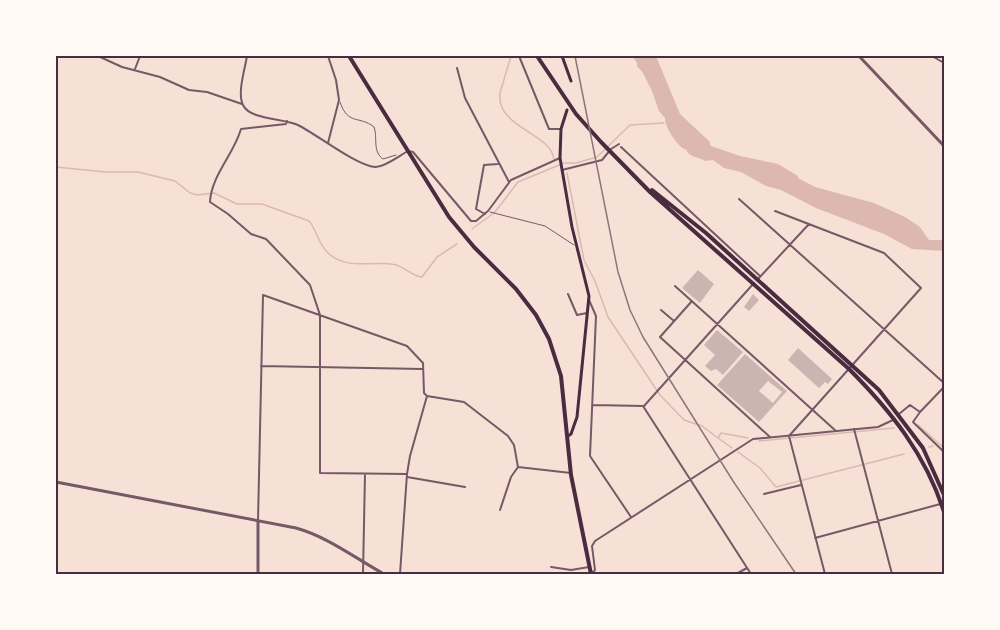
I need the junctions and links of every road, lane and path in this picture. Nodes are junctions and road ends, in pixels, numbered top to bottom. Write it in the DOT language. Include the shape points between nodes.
graph roads {
  1 [pos="81,56"];
  2 [pos="140,56"];
  3 [pos="247,56"];
  4 [pos="328,56"];
  5 [pos="349,56"];
  6 [pos="519,56"];
  7 [pos="537,56"];
  8 [pos="562,56"];
  9 [pos="859,56"];
  10 [pos="932,56"];
  11 [pos="945,63"];
  12 [pos="457,68"];
  13 [pos="135,69"];
  14 [pos="571,81"];
  15 [pos="339,100"];
  16 [pos="242,104"];
  17 [pos="567,110"];
  18 [pos="287,121"];
  19 [pos="561,129"];
  20 [pos="327,143"];
  21 [pos="945,146"];
  22 [pos="408,151"];
  23 [pos="398,156"];
  24 [pos="560,159"];
  25 [pos="499,164"];
  26 [pos="562,169"];
  27 [pos="509,182"];
  28 [pos="739,199"];
  29 [pos="488,212"];
  30 [pos="775,212"];
  31 [pos="809,224"];
  32 [pos="789,244"];
  33 [pos="577,247"];
  34 [pos="757,280"];
  35 [pos="675,286"];
  36 [pos="568,294"];
  37 [pos="589,300"];
  38 [pos="692,301"];
  39 [pos="661,310"];
  40 [pos="588,312"];
  41 [pos="320,315"];
  42 [pos="674,321"];
  43 [pos="717,323"];
  44 [pos="884,330"];
  45 [pos="686,360"];
  46 [pos="261,366"];
  47 [pos="851,367"];
  48 [pos="321,368"];
  49 [pos="424,369"];
  50 [pos="945,385"];
  51 [pos="427,396"];
  52 [pos="593,405"];
  53 [pos="643,406"];
  54 [pos="812,409"];
  55 [pos="920,412"];
  56 [pos="897,416"];
  57 [pos="836,431"];
  58 [pos="854,431"];
  59 [pos="789,436"];
  60 [pos="771,437"];
  61 [pos="567,438"];
  62 [pos="945,452"];
  63 [pos="518,467"];
  64 [pos="571,473"];
  65 [pos="365,474"];
  66 [pos="407,476"];
  67 [pos="689,479"];
  68 [pos="56,482"];
  69 [pos="801,482"];
  70 [pos="465,487"];
  71 [pos="764,494"];
  72 [pos="945,495"];
  73 [pos="943,503"];
  74 [pos="500,510"];
  75 [pos="945,512"];
  76 [pos="631,517"];
  77 [pos="258,521"];
  78 [pos="878,522"];
  79 [pos="815,538"];
  80 [pos="363,562"];
  81 [pos="551,567"];
  82 [pos="590,567"];
  83 [pos="747,568"];
  84 [pos="258,574"];
  85 [pos="363,574"];
  86 [pos="384,574"];
  87 [pos="399,574"];
  88 [pos="591,574"];
  89 [pos="736,574"];
  90 [pos="751,574"];
  91 [pos="825,574"];
  92 [pos="891,574"];
  1 -- 13 [label="street" via="98,56"];
  2 -- 13 [label="street"];
  3 -- 16 [label="street"];
  4 -- 15 [label="street"];
  5 -- 22 [label="highway"];
  6 -- 19 [label="street" via="549,129"];
  7 -- 34 [label="highway" via="576,114 620,162"];
  8 -- 14 [label="main road"];
  9 -- 21 [label="street"];
  10 -- 11 [label="street"];
  12 -- 25 [label="street" via="465,98"];
  13 -- 16 [label="street" via="189,90"];
  15 -- 20 [label="street"];
  15 -- 23 [label="lane" via="351,119 374,126 380,158"];
  16 -- 18 [label="street" via="250,113"];
  17 -- 19 [label="main road"];
  18 -- 20 [label="street"];
  18 -- 41 [label="street" via="241,129 210,202 251,234 267,239 310,285"];
  19 -- 24 [label="main road"];
  20 -- 23 [label="street" via="375,167"];
  22 -- 23 [label="street"];
  22 -- 29 [label="street" via="413,152 471,221"];
  22 -- 61 [label="highway" via="454,223 516,289 543,327 561,376"];
  24 -- 26 [label="main road"];
  24 -- 27 [label="street"];
  25 -- 27 [label="street"];
  25 -- 29 [label="street" via="484,165 476,208"];
  26 -- 33 [label="main road"];
  26 -- 34 [label="street" via="602,160 620,145"];
  27 -- 29 [label="street"];
  28 -- 32 [label="street"];
  29 -- 33 [label="lane" via="545,226"];
  30 -- 31 [label="street"];
  31 -- 32 [label="street"];
  31 -- 44 [label="street" via="884,253 921,288"];
  32 -- 34 [label="street"];
  32 -- 44 [label="street"];
  33 -- 37 [label="main road"];
  34 -- 43 [label="street"];
  34 -- 47 [label="highway"];
  35 -- 38 [label="street"];
  36 -- 40 [label="street" via="577,315"];
  37 -- 40 [label="main road"];
  37 -- 52 [label="street" via="596,315"];
  38 -- 42 [label="street"];
  38 -- 43 [label="street"];
  39 -- 42 [label="street"];
  40 -- 61 [label="main road" via="577,417"];
  41 -- 46 [label="street" via="263,295"];
  41 -- 48 [label="street"];
  41 -- 49 [label="street" via="407,346"];
  42 -- 45 [label="street" via="660,337"];
  43 -- 45 [label="street"];
  43 -- 54 [label="street"];
  44 -- 47 [label="street"];
  44 -- 50 [label="street"];
  45 -- 53 [label="street"];
  45 -- 60 [label="street"];
  46 -- 48 [label="street"];
  46 -- 77 [label="street"];
  47 -- 54 [label="street"];
  47 -- 56 [label="highway"];
  48 -- 49 [label="street"];
  48 -- 65 [label="street" via="320,473"];
  49 -- 51 [label="street"];
  50 -- 55 [label="street"];
  51 -- 63 [label="street" via="464,402 508,436"];
  51 -- 66 [label="street"];
  52 -- 53 [label="street"];
  52 -- 76 [label="street" via="590,456"];
  53 -- 67 [label="street"];
  54 -- 57 [label="street"];
  54 -- 59 [label="street"];
  55 -- 56 [label="street" via="910,405"];
  55 -- 62 [label="street" via="913,422"];
  56 -- 58 [label="street" via="878,427"];
  56 -- 72 [label="highway" via="922,448"];
  56 -- 73 [label="highway"];
  57 -- 58 [label="street"];
  57 -- 59 [label="street"];
  58 -- 78 [label="street"];
  59 -- 60 [label="street"];
  59 -- 69 [label="street"];
  60 -- 67 [label="street" via="753,439"];
  61 -- 64 [label="highway"];
  63 -- 64 [label="street"];
  63 -- 74 [label="street"];
  64 -- 82 [label="highway"];
  65 -- 66 [label="street"];
  65 -- 80 [label="street"];
  66 -- 70 [label="street"];
  66 -- 87 [label="street"];
  67 -- 76 [label="street"];
  67 -- 83 [label="street"];
  68 -- 77 [label="street"];
  69 -- 71 [label="street"];
  69 -- 79 [label="street"];
  73 -- 75 [label="highway"];
  73 -- 78 [label="street"];
  76 -- 88 [label="street" via="593,543 595,570"];
  77 -- 80 [label="street" via="310,532"];
  77 -- 84 [label="street"];
  78 -- 79 [label="street"];
  78 -- 92 [label="street"];
  79 -- 91 [label="street"];
  80 -- 85 [label="street"];
  80 -- 86 [label="street"];
  81 -- 82 [label="street"];
  82 -- 88 [label="highway"];
  83 -- 89 [label="street"];
  83 -- 90 [label="street"];
}
